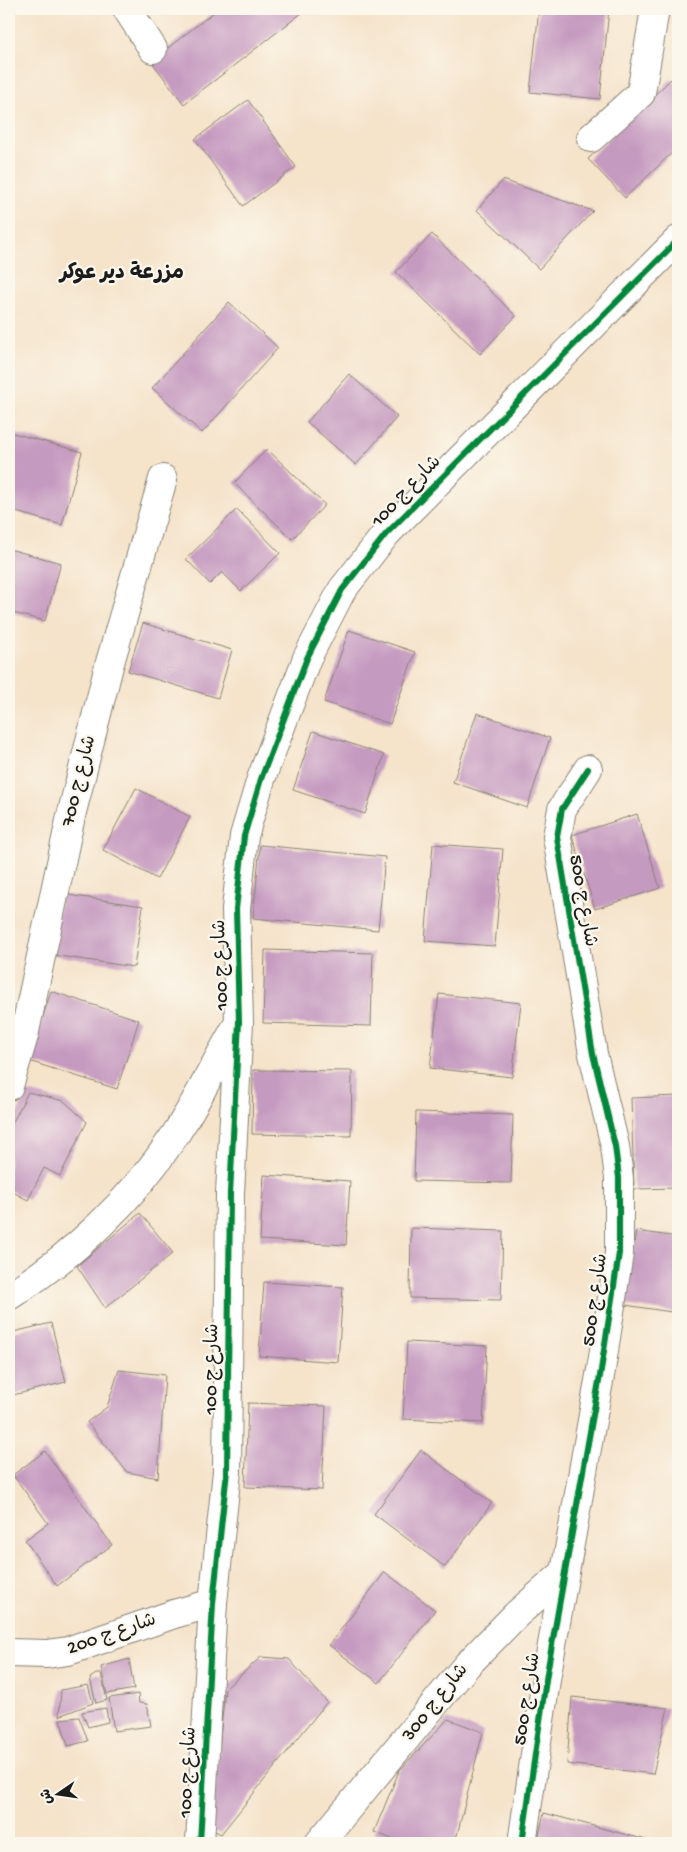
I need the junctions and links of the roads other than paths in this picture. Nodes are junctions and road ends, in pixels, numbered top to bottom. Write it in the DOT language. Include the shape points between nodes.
graph roads {
  1 [pos="127,9"];
  2 [pos="655,9"];
  3 [pos="153,50"];
  4 [pos="591,138"];
  5 [pos="678,240"];
  6 [pos="163,479"];
  7 [pos="588,768"];
  8 [pos="239,1022"];
  9 [pos="9,1086"];
  10 [pos="9,1296"];
  11 [pos="564,1573"];
  12 [pos="213,1603"];
  13 [pos="9,1653"];
  14 [pos="200,1843"];
  15 [pos="319,1843"];
  16 [pos="522,1843"];
  1 -- 3 [label="street"];
  2 -- 4 [label="street" via="641,94"];
  5 -- 8 [label="street, شارع ج 100" via="386,534 342,590 307,658 261,779 244,836 236,909"];
  6 -- 9 [label="street, شارع ج 700" via="109,666 71,816 24,1036"];
  7 -- 11 [label="street, شارع ج 500" via="562,809 557,837 594,1054 615,1146 619,1178 620,1253"];
  8 -- 10 [label="street, شارع ج 100" via="176,1135 140,1183 69,1253"];
  8 -- 12 [label="street, شارع ج 100" via="230,1193 227,1470"];
  11 -- 15 [label="street, شارع ج 300" via="517,1614 467,1665"];
  11 -- 16 [label="street, شارع ج 500"];
  12 -- 13 [label="street, شارع ج 200" via="68,1651"];
  12 -- 14 [label="street, شارع ج 100"];
}
